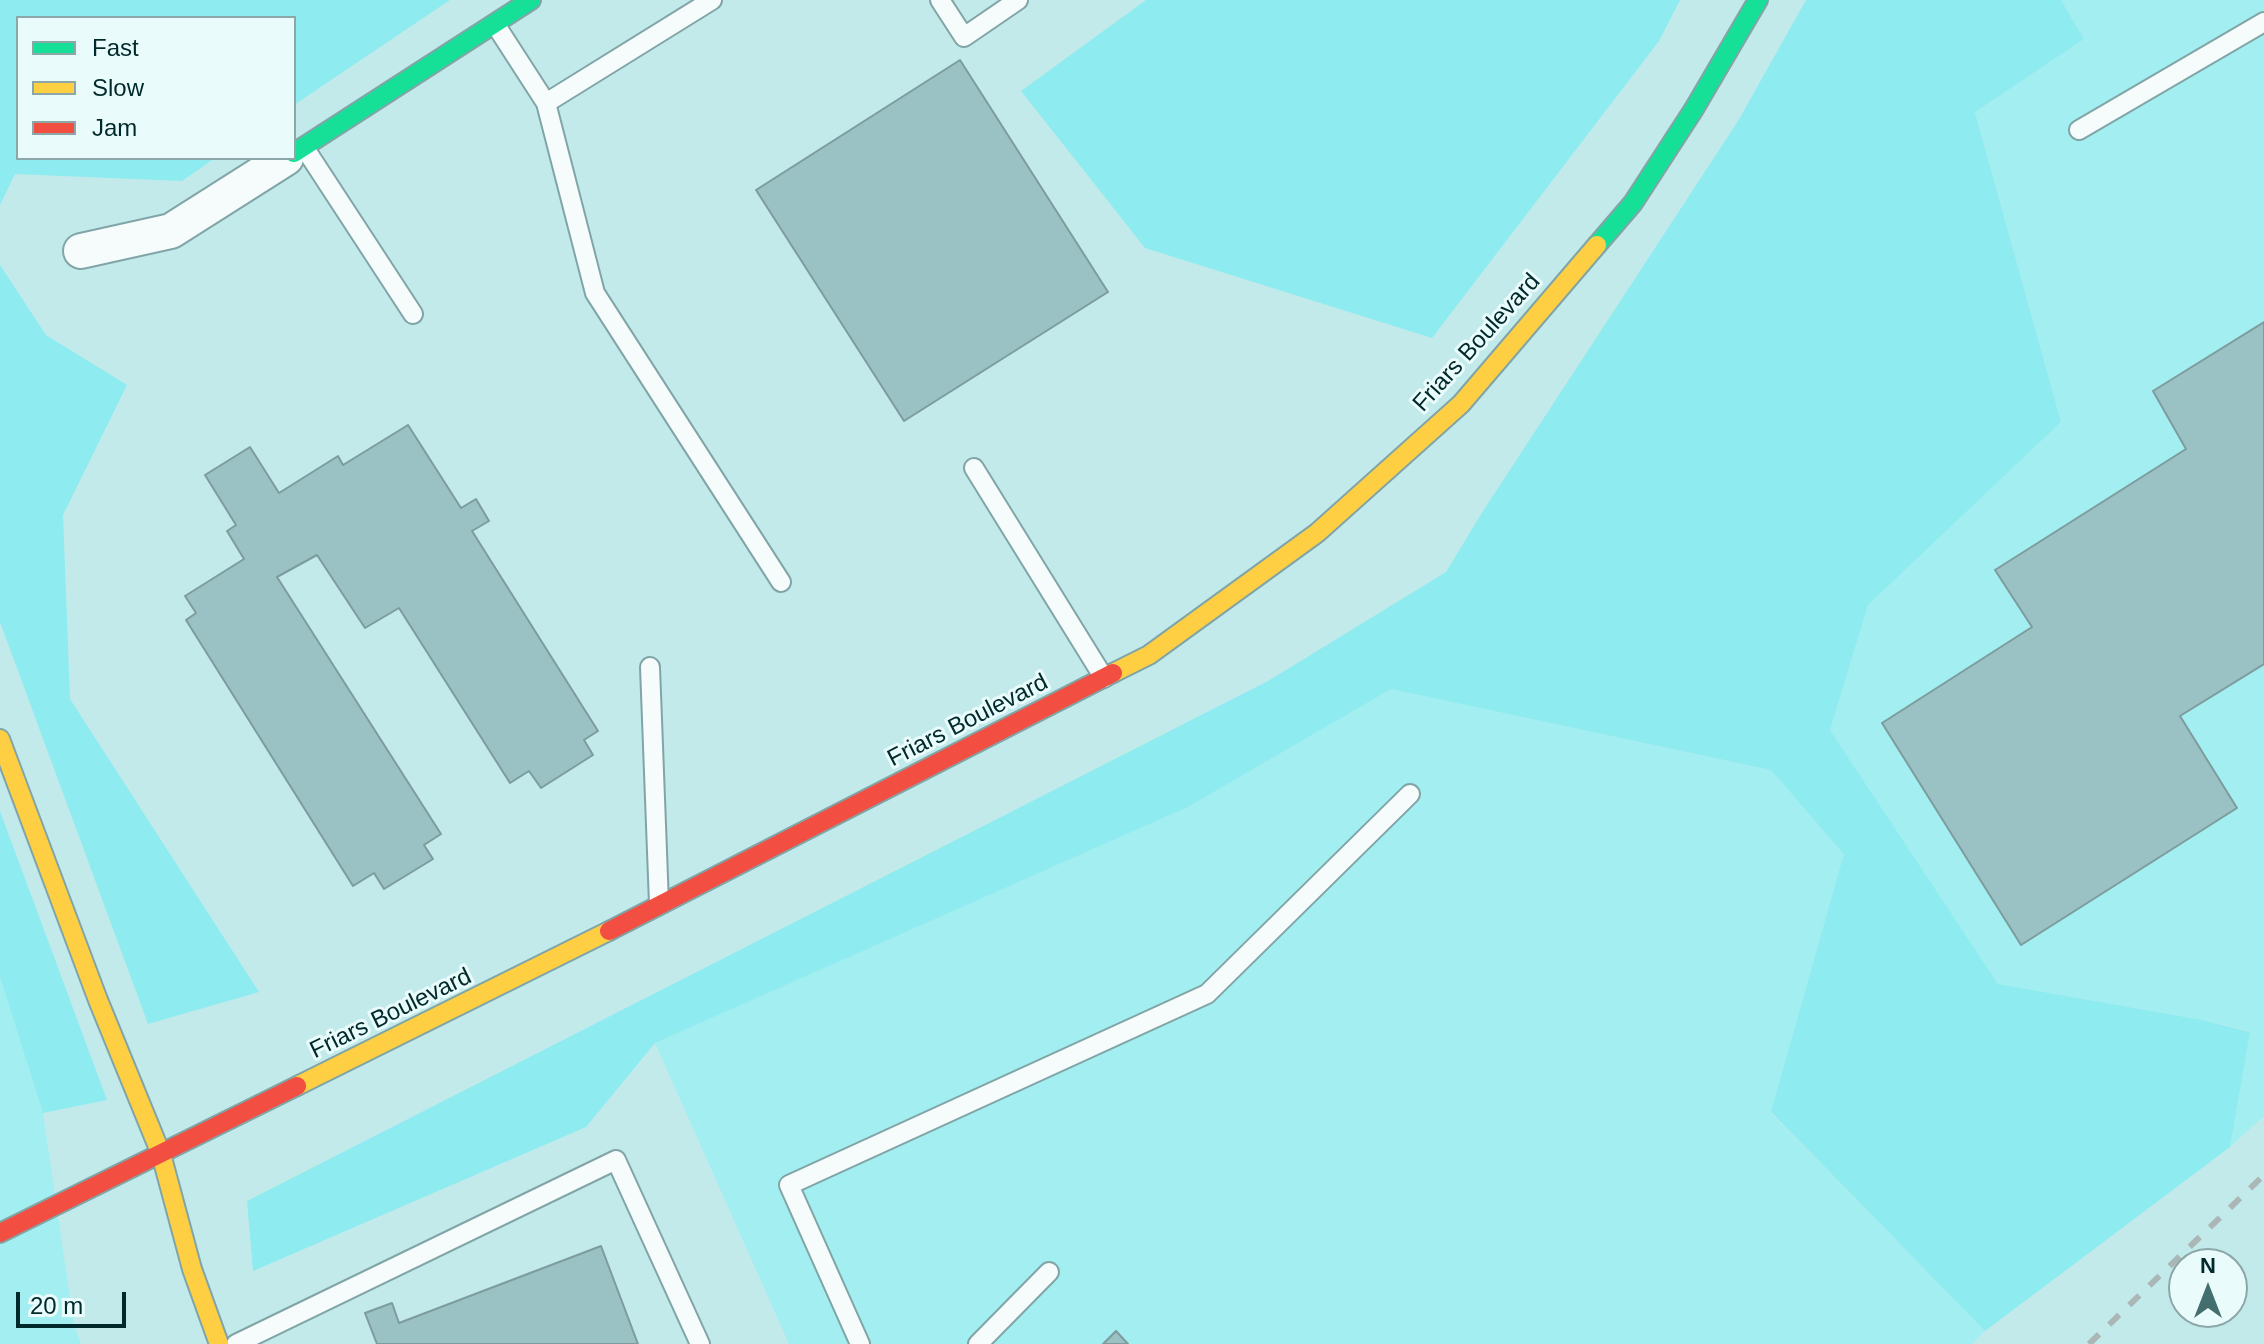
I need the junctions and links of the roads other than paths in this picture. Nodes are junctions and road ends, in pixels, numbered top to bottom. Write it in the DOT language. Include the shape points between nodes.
graph roads {
  1 [pos="531,0"];
  2 [pos="712,0"];
  3 [pos="940,0"];
  4 [pos="1018,0"];
  5 [pos="1758,0"];
  6 [pos="2264,22"];
  7 [pos="495,24"];
  8 [pos="546,103"];
  9 [pos="2079,130"];
  10 [pos="296,152"];
  11 [pos="296,154"];
  12 [pos="284,160"];
  13 [pos="81,251"];
  14 [pos="413,314"];
  15 [pos="974,468"];
  16 [pos="781,582"];
  17 [pos="650,667"];
  18 [pos="1104,678"];
  19 [pos="0,739"];
  20 [pos="1410,794"];
  21 [pos="660,906"];
  22 [pos="161,1154"];
  23 [pos="6,1225"];
  24 [pos="1049,1272"];
  25 [pos="219,1344"];
  26 [pos="236,1344"];
  27 [pos="700,1344"];
  28 [pos="860,1344"];
  29 [pos="978,1344"];
  1 -- 7 [label="main road"];
  2 -- 8 [label="lane"];
  3 -- 4 [label="lane" via="964,37"];
  5 -- 18 [label="main road, Friars Boulevard" via="1633,203 1461,404 1317,533 1149,655"];
  6 -- 9 [label="lane"];
  7 -- 8 [label="lane"];
  7 -- 10 [label="main road"];
  8 -- 16 [label="lane" via="595,293"];
  11 -- 14 [label="lane"];
  12 -- 13 [label="street" via="171,231"];
  15 -- 18 [label="lane"];
  17 -- 21 [label="lane"];
  18 -- 21 [label="main road, Friars Boulevard"];
  19 -- 22 [label="main road"];
  20 -- 28 [label="lane" via="1207,994 789,1185"];
  21 -- 22 [label="main road, Friars Boulevard"];
  22 -- 23 [label="main road, Friars Boulevard"];
  22 -- 25 [label="main road"];
  24 -- 29 [label="lane"];
  26 -- 27 [label="lane" via="616,1160"];
}
